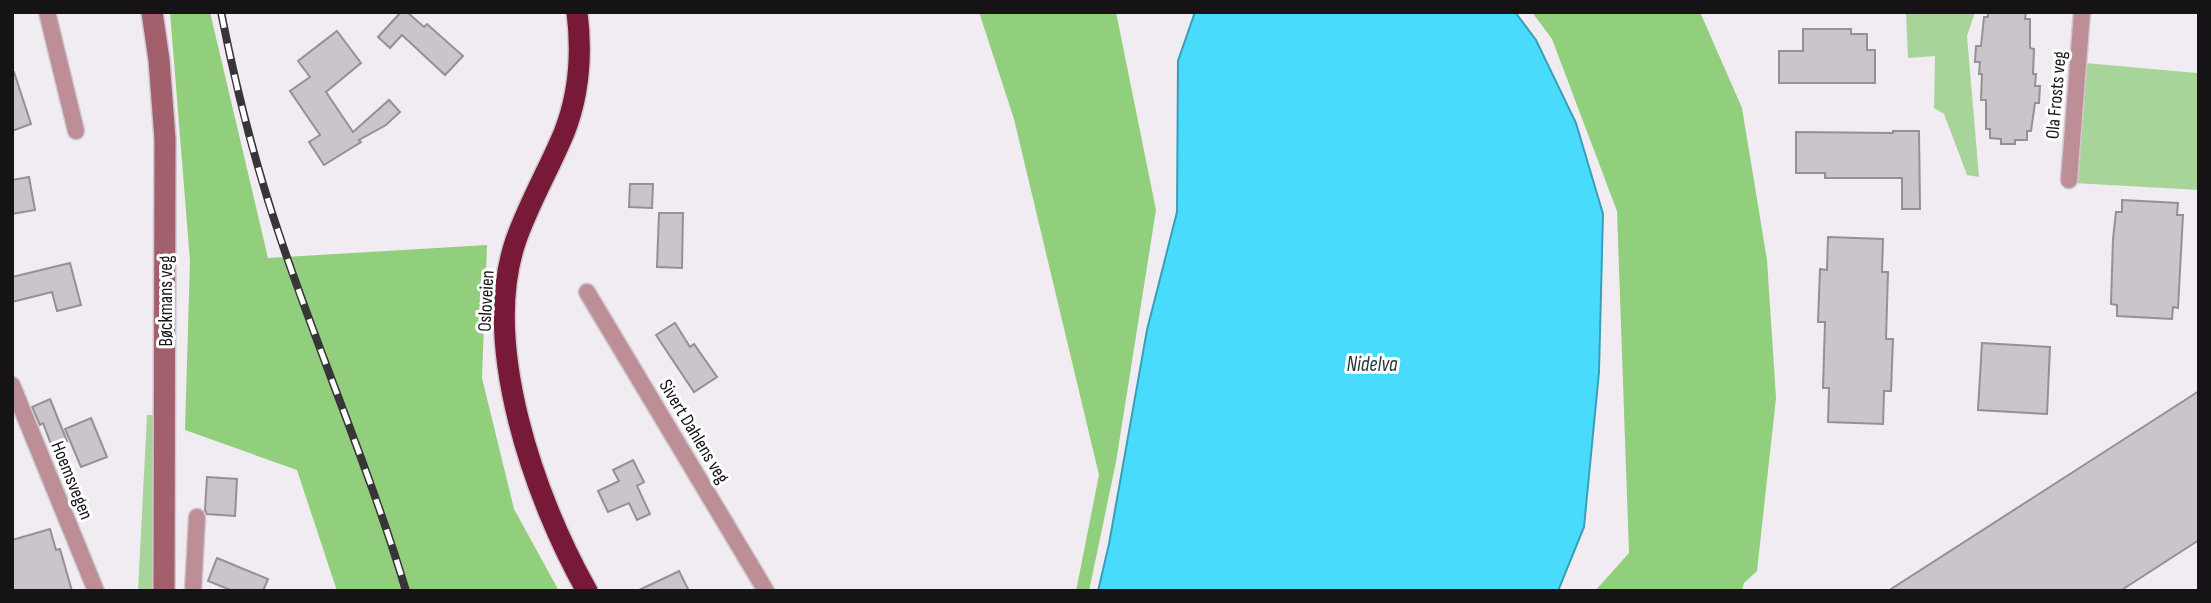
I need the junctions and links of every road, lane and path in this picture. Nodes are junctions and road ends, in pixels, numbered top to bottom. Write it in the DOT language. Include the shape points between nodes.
graph roads {
  1 [pos="47,12"];
  2 [pos="152,12"];
  3 [pos="577,12"];
  4 [pos="2082,12"];
  5 [pos="76,131"];
  6 [pos="2069,180"];
  7 [pos="587,292"];
  8 [pos="12,385"];
  9 [pos="197,517"];
  10 [pos="96,591"];
  11 [pos="164,591"];
  12 [pos="193,591"];
  13 [pos="587,591"];
  14 [pos="766,591"];
  1 -- 5 [label="street"];
  2 -- 11 [label="main road, Bøckmans veg" via="165,139"];
  3 -- 13 [label="highway, Osloveien" via="579,63 574,98 565,131 515,241 503,311 509,370 523,433 549,512"];
  4 -- 6 [label="street, Ola Frosts veg"];
  7 -- 14 [label="street, Sivert Dahlens veg"];
  8 -- 10 [label="street, Hoemsvegen"];
  9 -- 12 [label="street"];
}
